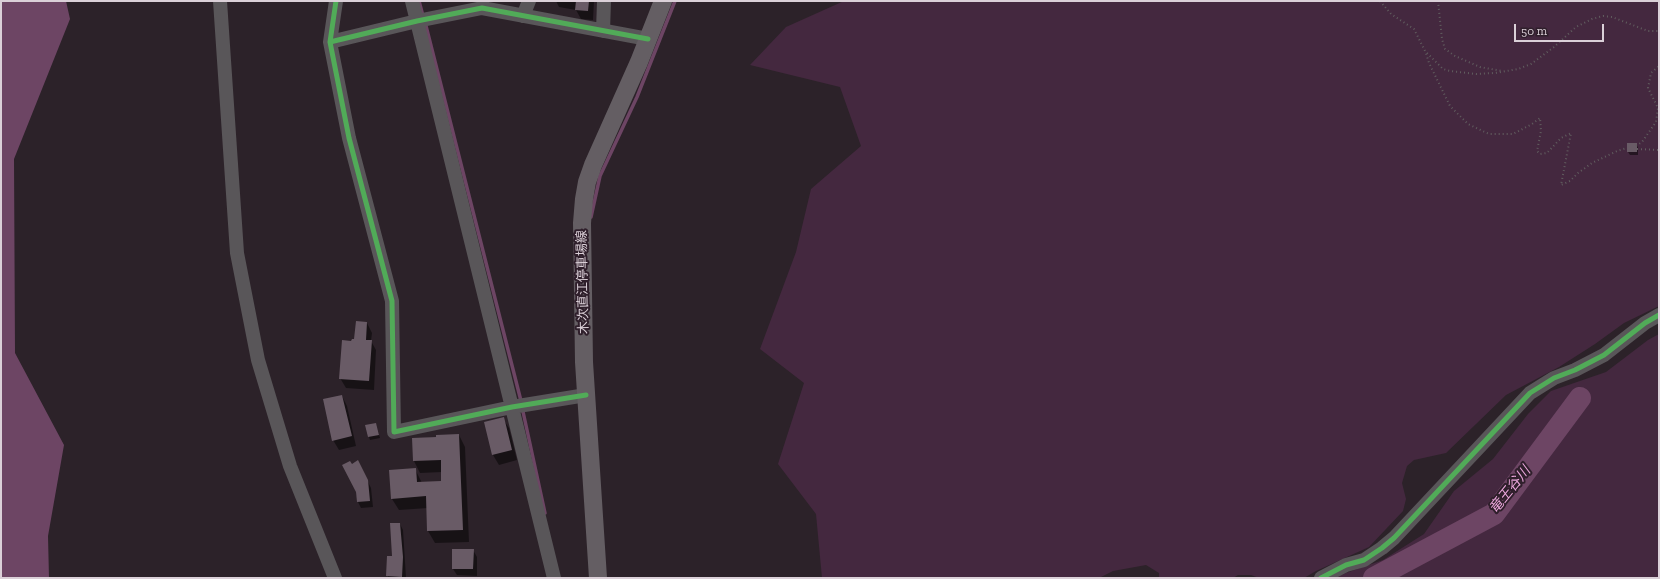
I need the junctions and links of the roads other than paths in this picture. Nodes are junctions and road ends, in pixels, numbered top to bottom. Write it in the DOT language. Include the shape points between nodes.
graph roads {
  1 [pos="220,1"];
  2 [pos="336,1"];
  3 [pos="412,1"];
  4 [pos="529,1"];
  5 [pos="604,1"];
  6 [pos="663,1"];
  7 [pos="523,16"];
  8 [pos="417,21"];
  9 [pos="603,31"];
  10 [pos="648,39"];
  11 [pos="330,42"];
  12 [pos="1659,315"];
  13 [pos="586,395"];
  14 [pos="512,407"];
  15 [pos="335,578"];
  16 [pos="554,578"];
  17 [pos="598,578"];
  18 [pos="1321,578"];
  1 -- 15 [label="street" via="237,252 258,360 290,466"];
  2 -- 11 [label="street"];
  3 -- 8 [label="street"];
  4 -- 7 [label="street"];
  5 -- 9 [label="street"];
  6 -- 10 [label="main road, 木次直江停車場線"];
  7 -- 8 [label="street" via="482,8"];
  7 -- 9 [label="street"];
  8 -- 11 [label="street"];
  8 -- 14 [label="street"];
  9 -- 10 [label="street"];
  10 -- 13 [label="main road, 木次直江停車場線" via="587,182 582,223"];
  11 -- 14 [label="street" via="349,138 392,300 394,432"];
  12 -- 18 [label="street" via="1604,355 1554,378 1530,394 1394,538 1364,560 1346,565"];
  13 -- 14 [label="street"];
  13 -- 17 [label="main road, 木次直江停車場線"];
  14 -- 16 [label="street"];
}
